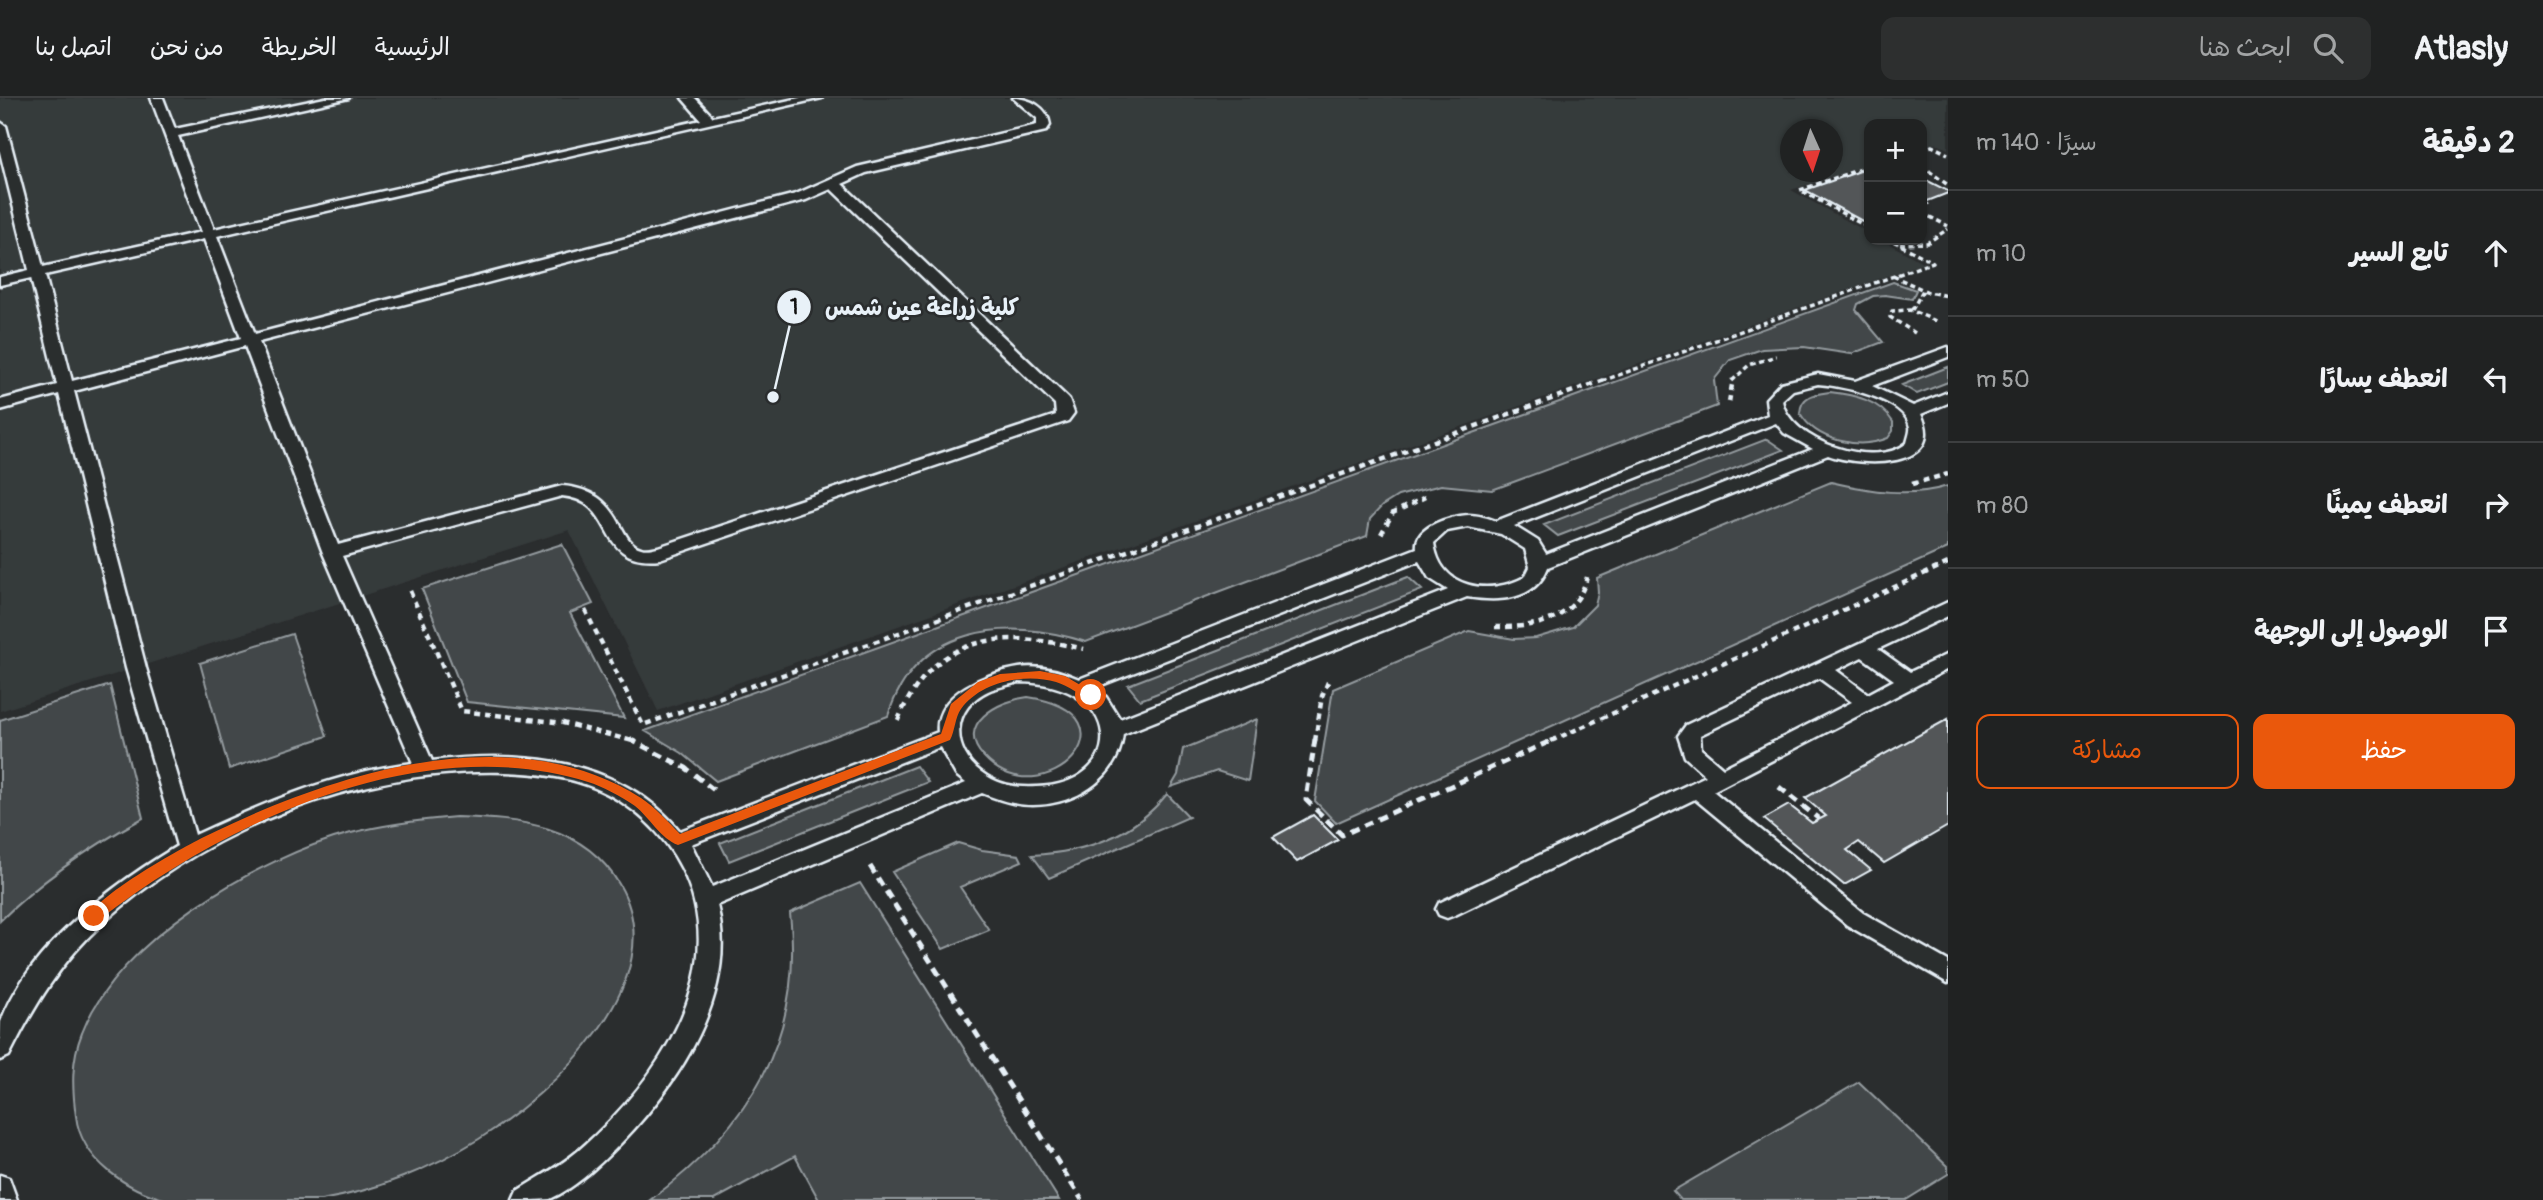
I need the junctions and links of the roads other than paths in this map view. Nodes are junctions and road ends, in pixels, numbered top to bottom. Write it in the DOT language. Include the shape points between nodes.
graph roads {
  1 [pos="157,98"];
  2 [pos="343,98"];
  3 [pos="688,98"];
  4 [pos="816,98"];
  5 [pos="1019,98"];
  6 [pos="710,122"];
  7 [pos="0,127"];
  8 [pos="171,134"];
  9 [pos="5,167"];
  10 [pos="832,183"];
  11 [pos="209,235"];
  12 [pos="36,273"];
  13 [pos="0,281"];
  14 [pos="250,340"];
  15 [pos="1948,352"];
  16 [pos="1859,385"];
  17 [pos="65,388"];
  18 [pos="1948,397"];
  19 [pos="0,405"];
  20 [pos="1909,413"];
  21 [pos="1777,416"];
  22 [pos="1824,451"];
  23 [pos="1499,526"];
  24 [pos="1424,552"];
  25 [pos="332,553"];
  26 [pos="1540,563"];
  27 [pos="1466,590"];
  28 [pos="1948,608"];
  29 [pos="1864,649"];
  30 [pos="1948,661"];
  31 [pos="1822,670"];
  32 [pos="1909,681"];
  33 [pos="1079,687"];
  34 [pos="1867,703"];
  35 [pos="1113,730"];
  36 [pos="946,737"];
  37 [pos="425,768"];
  38 [pos="1721,778"];
  39 [pos="981,785"];
  40 [pos="1697,789"];
  41 [pos="678,840"];
  42 [pos="189,850"];
  43 [pos="707,899"];
  44 [pos="1447,909"];
  45 [pos="1948,973"];
  46 [pos="0,1049"];
  47 [pos="0,1187"];
  48 [pos="4,1200"];
  49 [pos="526,1200"];
  1 -- 8 [label="lane"];
  2 -- 8 [label="lane"];
  3 -- 6 [label="lane"];
  4 -- 6 [label="lane"];
  5 -- 10 [label="lane" via="1043,117 1041,128 862,170"];
  6 -- 11 [label="lane"];
  7 -- 9 [label="lane"];
  8 -- 11 [label="lane"];
  9 -- 12 [label="lane"];
  10 -- 14 [label="lane" via="802,197"];
  10 -- 25 [label="lane" via="1063,402 1066,413 1062,418 650,555 626,548 596,501 573,491 551,492"];
  11 -- 12 [label="lane"];
  11 -- 14 [label="lane"];
  12 -- 13 [label="lane"];
  12 -- 17 [label="lane"];
  14 -- 17 [label="lane"];
  14 -- 25 [label="lane"];
  15 -- 16 [label="lane"];
  16 -- 20 [label="lane" via="1888,397"];
  16 -- 21 [label="lane" via="1818,379 1785,386 1773,405"];
  17 -- 19 [label="lane"];
  17 -- 42 [label="lane" via="136,668"];
  18 -- 20 [label="lane"];
  20 -- 22 [label="lane" via="1918,436 1914,446 1903,453 1868,459"];
  21 -- 22 [label="lane" via="1794,435"];
  21 -- 23 [label="lane"];
  22 -- 26 [label="lane"];
  23 -- 24 [label="lane" via="1468,521 1441,527 1425,542"];
  23 -- 26 [label="lane" via="1523,537"];
  24 -- 27 [label="lane" via="1441,578"];
  24 -- 33 [label="lane"];
  25 -- 37 [label="lane"];
  26 -- 27 [label="lane" via="1533,581 1512,592"];
  27 -- 35 [label="lane"];
  28 -- 29 [label="lane"];
  29 -- 31 [label="lane"];
  29 -- 32 [label="lane"];
  30 -- 32 [label="lane"];
  31 -- 34 [label="lane"];
  31 -- 38 [label="lane" via="1693,730 1688,736 1692,752"];
  32 -- 34 [label="lane"];
  33 -- 35 [label="lane" via="1102,705"];
  33 -- 36 [label="lane" via="1040,675 1000,678 982,685 955,707"];
  34 -- 38 [label="lane"];
  35 -- 39 [label="lane" via="1113,747 1106,763 1093,778 1074,788 1027,797"];
  36 -- 39 [label="lane" via="957,764"];
  36 -- 41 [label="lane"];
  37 -- 41 [label="lane" via="499,761 544,765 595,779 639,802"];
  37 -- 42 [label="lane" via="346,784 278,808"];
  38 -- 40 [label="lane"];
  39 -- 43 [label="lane"];
  40 -- 44 [label="lane"];
  40 -- 45 [label="lane" via="1848,914"];
  41 -- 43 [label="lane"];
  42 -- 46 [label="lane" via="94,916 35,984"];
  43 -- 49 [label="lane" via="711,956 696,1017 661,1079 587,1158"];
  47 -- 48 [label="lane"];
}
